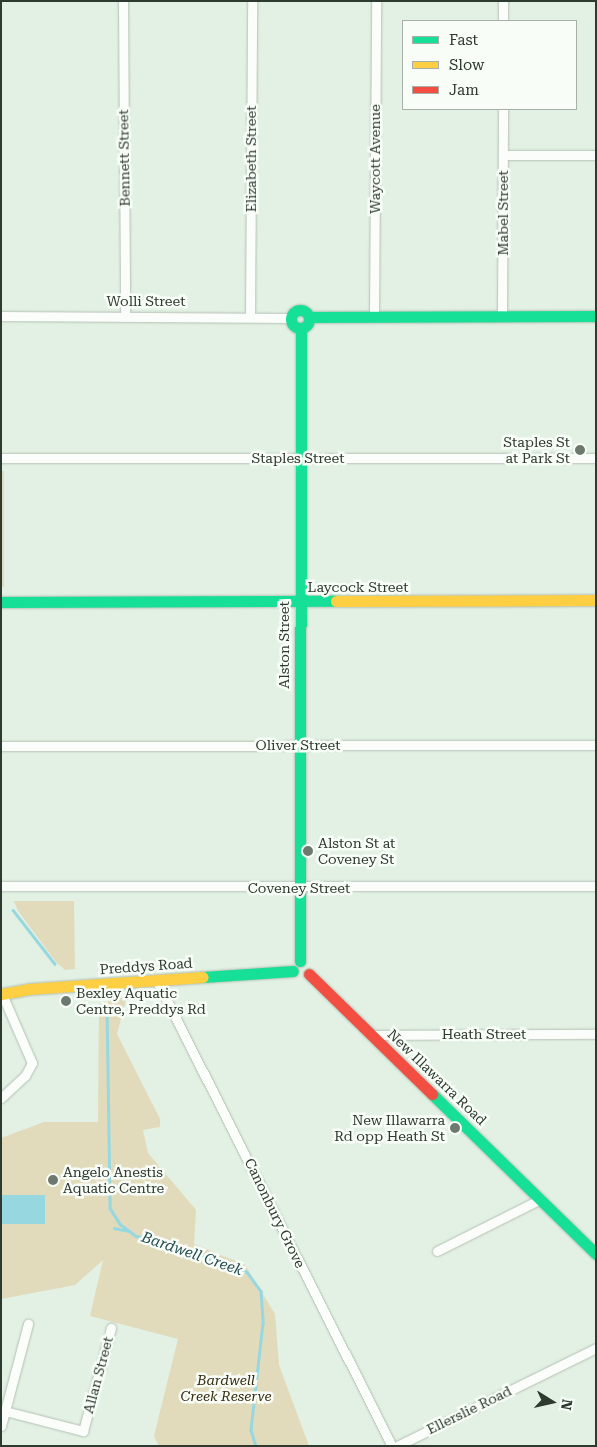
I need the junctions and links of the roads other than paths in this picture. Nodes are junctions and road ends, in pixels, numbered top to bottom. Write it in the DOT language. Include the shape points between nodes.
graph roads {
  1 [pos="123,1"];
  2 [pos="252,1"];
  3 [pos="376,1"];
  4 [pos="503,1"];
  5 [pos="503,20"];
  6 [pos="503,110"];
  7 [pos="504,155"];
  8 [pos="596,155"];
  9 [pos="1,316"];
  10 [pos="126,316"];
  11 [pos="250,316"];
  12 [pos="502,316"];
  13 [pos="596,316"];
  14 [pos="309,317"];
  15 [pos="374,317"];
  16 [pos="290,318"];
  17 [pos="301,328"];
  18 [pos="1,458"];
  19 [pos="299,458"];
  20 [pos="596,458"];
  21 [pos="596,600"];
  22 [pos="1,602"];
  23 [pos="300,602"];
  24 [pos="299,744"];
  25 [pos="596,745"];
  26 [pos="1,746"];
  27 [pos="1,886"];
  28 [pos="596,886"];
  29 [pos="300,888"];
  30 [pos="300,962"];
  31 [pos="293,972"];
  32 [pos="308,974"];
  33 [pos="157,980"];
  34 [pos="2,994"];
  35 [pos="596,1034"];
  36 [pos="372,1035"];
  37 [pos="1,1098"];
  38 [pos="542,1200"];
  39 [pos="596,1247"];
  40 [pos="437,1251"];
  41 [pos="596,1254"];
  42 [pos="28,1324"];
  43 [pos="111,1328"];
  44 [pos="596,1348"];
  45 [pos="5,1411"];
  46 [pos="1,1426"];
  47 [pos="392,1446"];
  48 [pos="397,1446"];
  1 -- 10 [label="street, Bennett Street"];
  2 -- 11 [label="street, Elizabeth Street"];
  3 -- 15 [label="street, Waycott Avenue"];
  4 -- 5 [label="street"];
  6 -- 7 [label="street, Mabel Street"];
  7 -- 8 [label="street"];
  7 -- 12 [label="street, Mabel Street"];
  9 -- 10 [label="street, Wolli Street"];
  10 -- 11 [label="street, Wolli Street"];
  11 -- 16 [label="street, Wolli Street"];
  12 -- 13 [label="street"];
  12 -- 15 [label="street"];
  14 -- 15 [label="street"];
  14 -- 16 [label="street" via="300,309"];
  14 -- 17 [label="street" via="308,323"];
  16 -- 17 [label="street" via="293,326"];
  17 -- 19 [label="street, Alston Street"];
  18 -- 19 [label="street, Staples Street"];
  19 -- 20 [label="street, Staples Street"];
  19 -- 23 [label="street, Alston Street"];
  21 -- 23 [label="street, Laycock Street"];
  22 -- 23 [label="street, Laycock Street"];
  23 -- 24 [label="street, Alston Street"];
  24 -- 25 [label="street, Oliver Street"];
  24 -- 26 [label="street, Oliver Street"];
  24 -- 29 [label="street, Alston Street"];
  27 -- 29 [label="street, Coveney Street"];
  28 -- 29 [label="street, Coveney Street"];
  29 -- 30 [label="street, Alston Street"];
  30 -- 31 [label="street" via="294,965"];
  30 -- 32 [label="street" via="308,965"];
  31 -- 32 [label="street" via="301,978"];
  31 -- 33 [label="street, Preddys Road"];
  32 -- 36 [label="street, New Illawarra Road"];
  33 -- 34 [label="street, Preddys Road" via="28,989"];
  33 -- 47 [label="street, Canonbury Grove"];
  34 -- 37 [label="street" via="32,1063 25,1076"];
  35 -- 36 [label="street, Heath Street"];
  36 -- 38 [label="street, New Illawarra Road"];
  38 -- 39 [label="street, New Illawarra Road"];
  38 -- 40 [label="street"];
  38 -- 41 [label="street, New Illawarra Road"];
  42 -- 45 [label="street"];
  43 -- 45 [label="street, Allan Street" via="83,1431"];
  44 -- 48 [label="street, Ellerslie Road"];
  45 -- 46 [label="street"];
}
